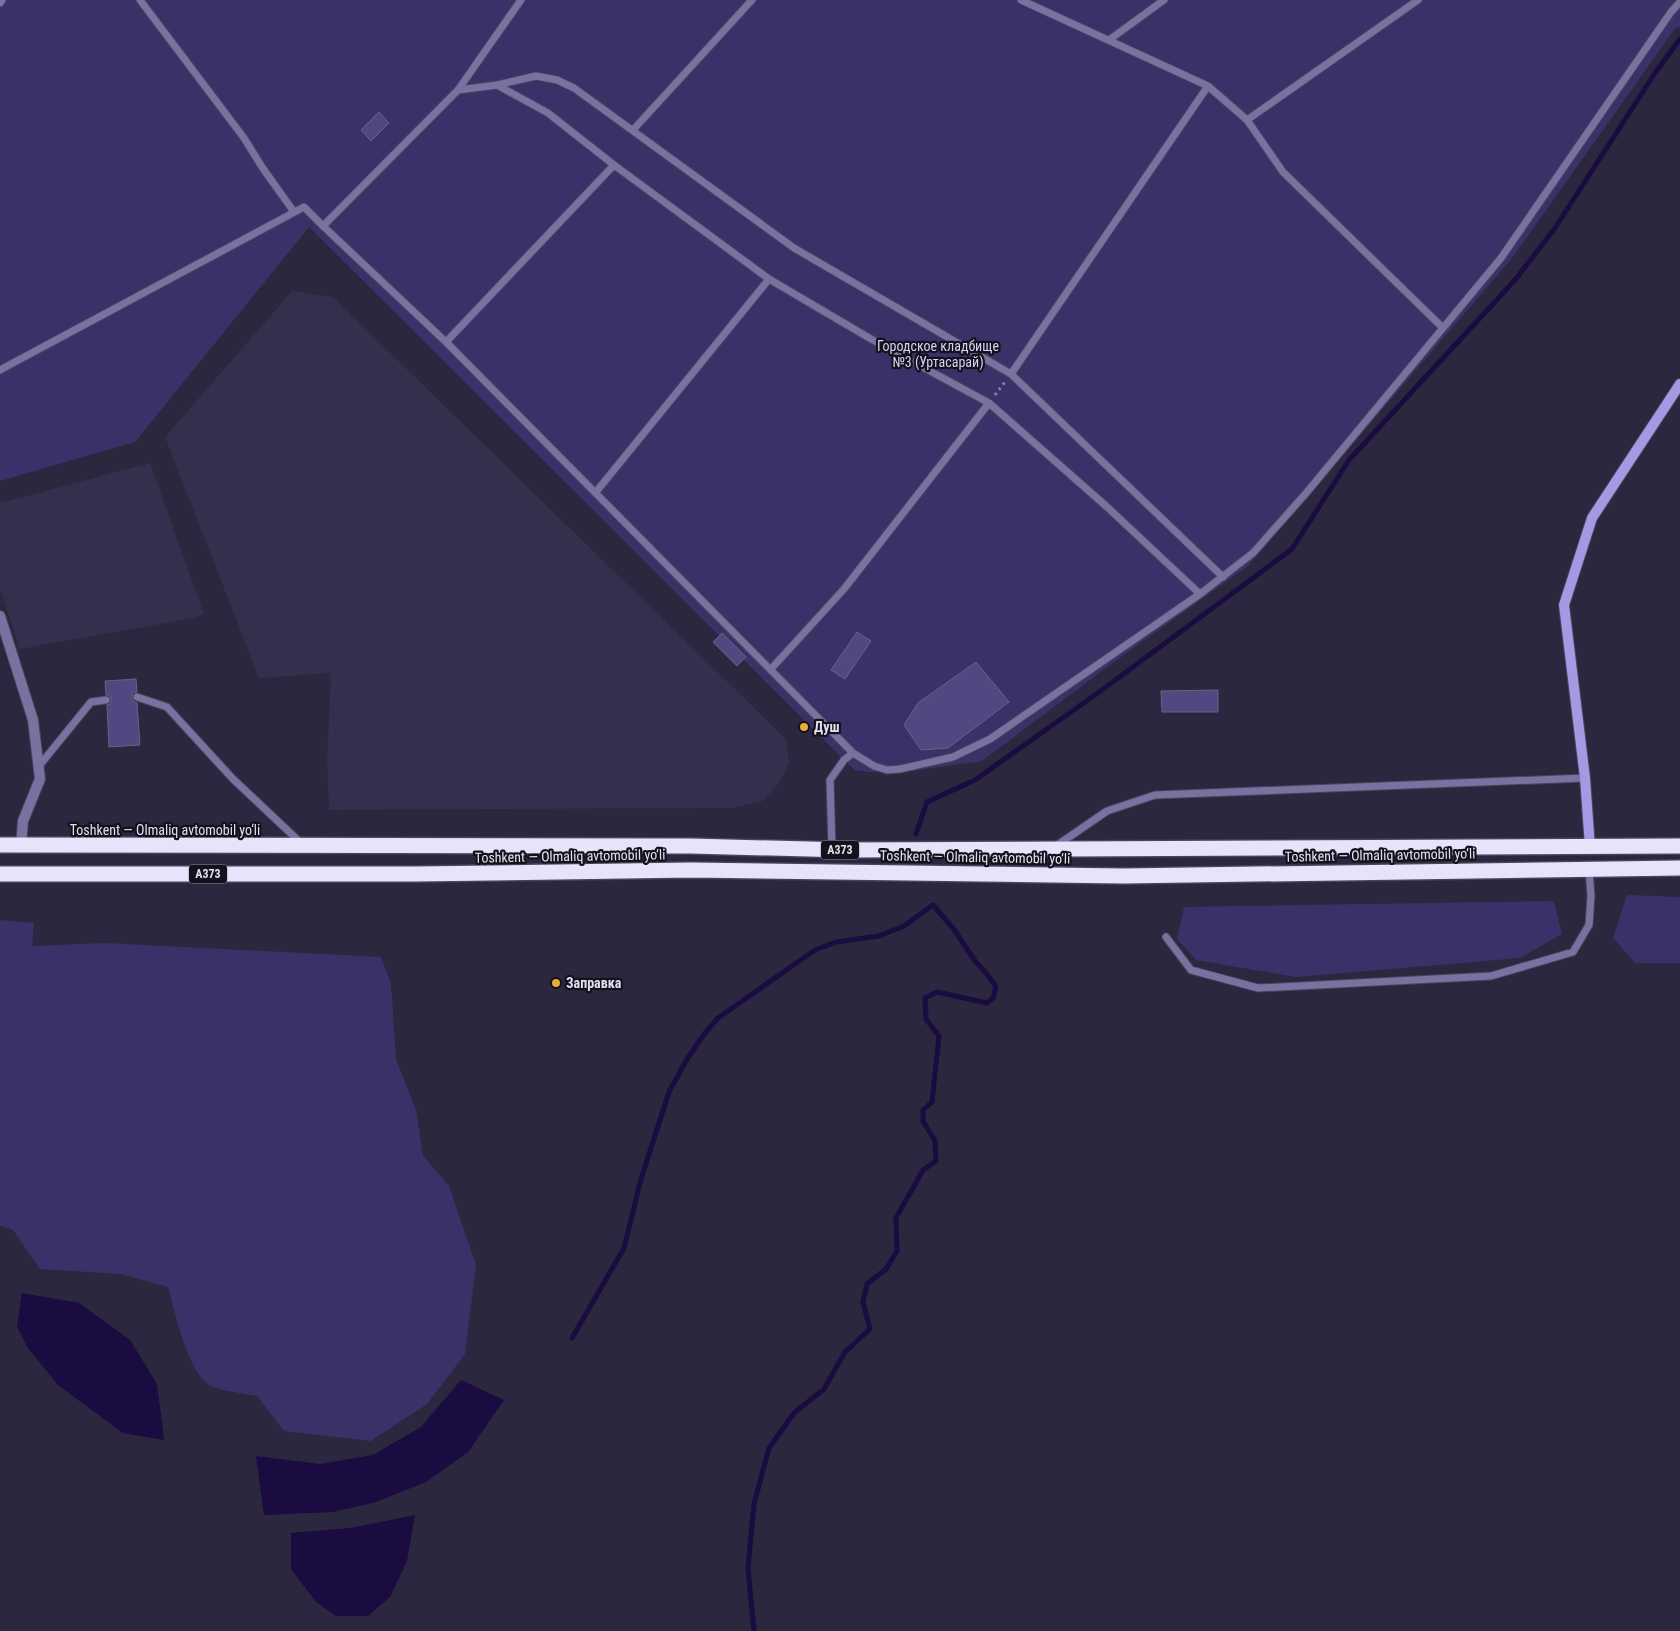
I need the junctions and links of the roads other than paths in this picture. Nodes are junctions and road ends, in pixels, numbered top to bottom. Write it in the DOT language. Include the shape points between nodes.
graph roads {
  1 [pos="140,0"];
  2 [pos="521,0"];
  3 [pos="752,0"];
  4 [pos="1021,0"];
  5 [pos="1164,0"];
  6 [pos="1418,0"];
  7 [pos="1680,2"];
  8 [pos="1109,40"];
  9 [pos="497,85"];
  10 [pos="1208,86"];
  11 [pos="458,90"];
  12 [pos="1247,120"];
  13 [pos="634,130"];
  14 [pos="614,165"];
  15 [pos="294,212"];
  16 [pos="322,226"];
  17 [pos="769,279"];
  18 [pos="1443,328"];
  19 [pos="446,342"];
  20 [pos="0,370"];
  21 [pos="1011,374"];
  22 [pos="1680,384"];
  23 [pos="989,403"];
  24 [pos="596,492"];
  25 [pos="1223,577"];
  26 [pos="1200,594"];
  27 [pos="0,616"];
  28 [pos="770,669"];
  29 [pos="137,697"];
  30 [pos="106,700"];
  31 [pos="853,753"];
  32 [pos="39,766"];
  33 [pos="1584,778"];
  34 [pos="0,846"];
  35 [pos="21,846"];
  36 [pos="304,846"];
  37 [pos="1590,846"];
  38 [pos="1680,846"];
  39 [pos="1052,849"];
  40 [pos="832,850"];
  41 [pos="1589,868"];
  42 [pos="1680,868"];
  43 [pos="0,874"];
  44 [pos="1166,937"];
  1 -- 15 [label="lane" via="244,138"];
  2 -- 11 [label="lane"];
  3 -- 13 [label="lane"];
  4 -- 8 [label="lane"];
  5 -- 8 [label="lane"];
  6 -- 12 [label="lane"];
  7 -- 18 [label="lane" via="1501,258"];
  8 -- 10 [label="lane"];
  9 -- 11 [label="lane"];
  9 -- 13 [label="lane" via="536,76 557,80 574,88"];
  9 -- 14 [label="lane" via="548,113"];
  10 -- 12 [label="lane"];
  10 -- 21 [label="lane"];
  11 -- 16 [label="lane"];
  12 -- 18 [label="lane" via="1283,172"];
  13 -- 21 [label="lane" via="794,248"];
  14 -- 17 [label="lane"];
  14 -- 19 [label="lane"];
  15 -- 16 [label="lane" via="304,207"];
  15 -- 20 [label="lane"];
  16 -- 19 [label="lane"];
  17 -- 23 [label="lane" via="870,339"];
  17 -- 24 [label="lane"];
  18 -- 25 [label="lane" via="1283,519 1253,552"];
  19 -- 24 [label="lane"];
  21 -- 25 [label="lane"];
  22 -- 33 [label="street" via="1592,518 1564,605"];
  23 -- 26 [label="lane"];
  23 -- 28 [label="lane" via="844,589"];
  24 -- 28 [label="lane"];
  25 -- 26 [label="lane"];
  26 -- 31 [label="lane" via="990,739 953,757 887,770"];
  27 -- 32 [label="street" via="33,720"];
  28 -- 31 [label="lane"];
  29 -- 36 [label="lane" via="167,707 233,780"];
  30 -- 32 [label="lane" via="91,702"];
  31 -- 40 [label="lane" via="830,780"];
  32 -- 35 [label="street" via="40,779 24,821"];
  33 -- 37 [label="street"];
  33 -- 39 [label="lane" via="1155,795 1107,811"];
  34 -- 35 [label="highway, Toshkent — Olmaliq avtomobil yo‘li / A373"];
  35 -- 36 [label="highway, Toshkent — Olmaliq avtomobil yo‘li / A373"];
  36 -- 40 [label="highway, Toshkent — Olmaliq avtomobil yo‘li / A373" via="691,846"];
  37 -- 38 [label="highway, Toshkent — Olmaliq avtomobil yo‘li / A373"];
  37 -- 39 [label="highway, Toshkent — Olmaliq avtomobil yo‘li / A373"];
  39 -- 40 [label="highway, Toshkent — Olmaliq avtomobil yo‘li / A373"];
  41 -- 42 [label="highway, Toshkent — Olmaliq avtomobil yo‘li / A373"];
  41 -- 43 [label="highway, Toshkent — Olmaliq avtomobil yo‘li / A373" via="1123,876 691,870"];
  41 -- 44 [label="lane" via="1589,925 1573,952 1491,976 1258,988 1191,970"];
}
